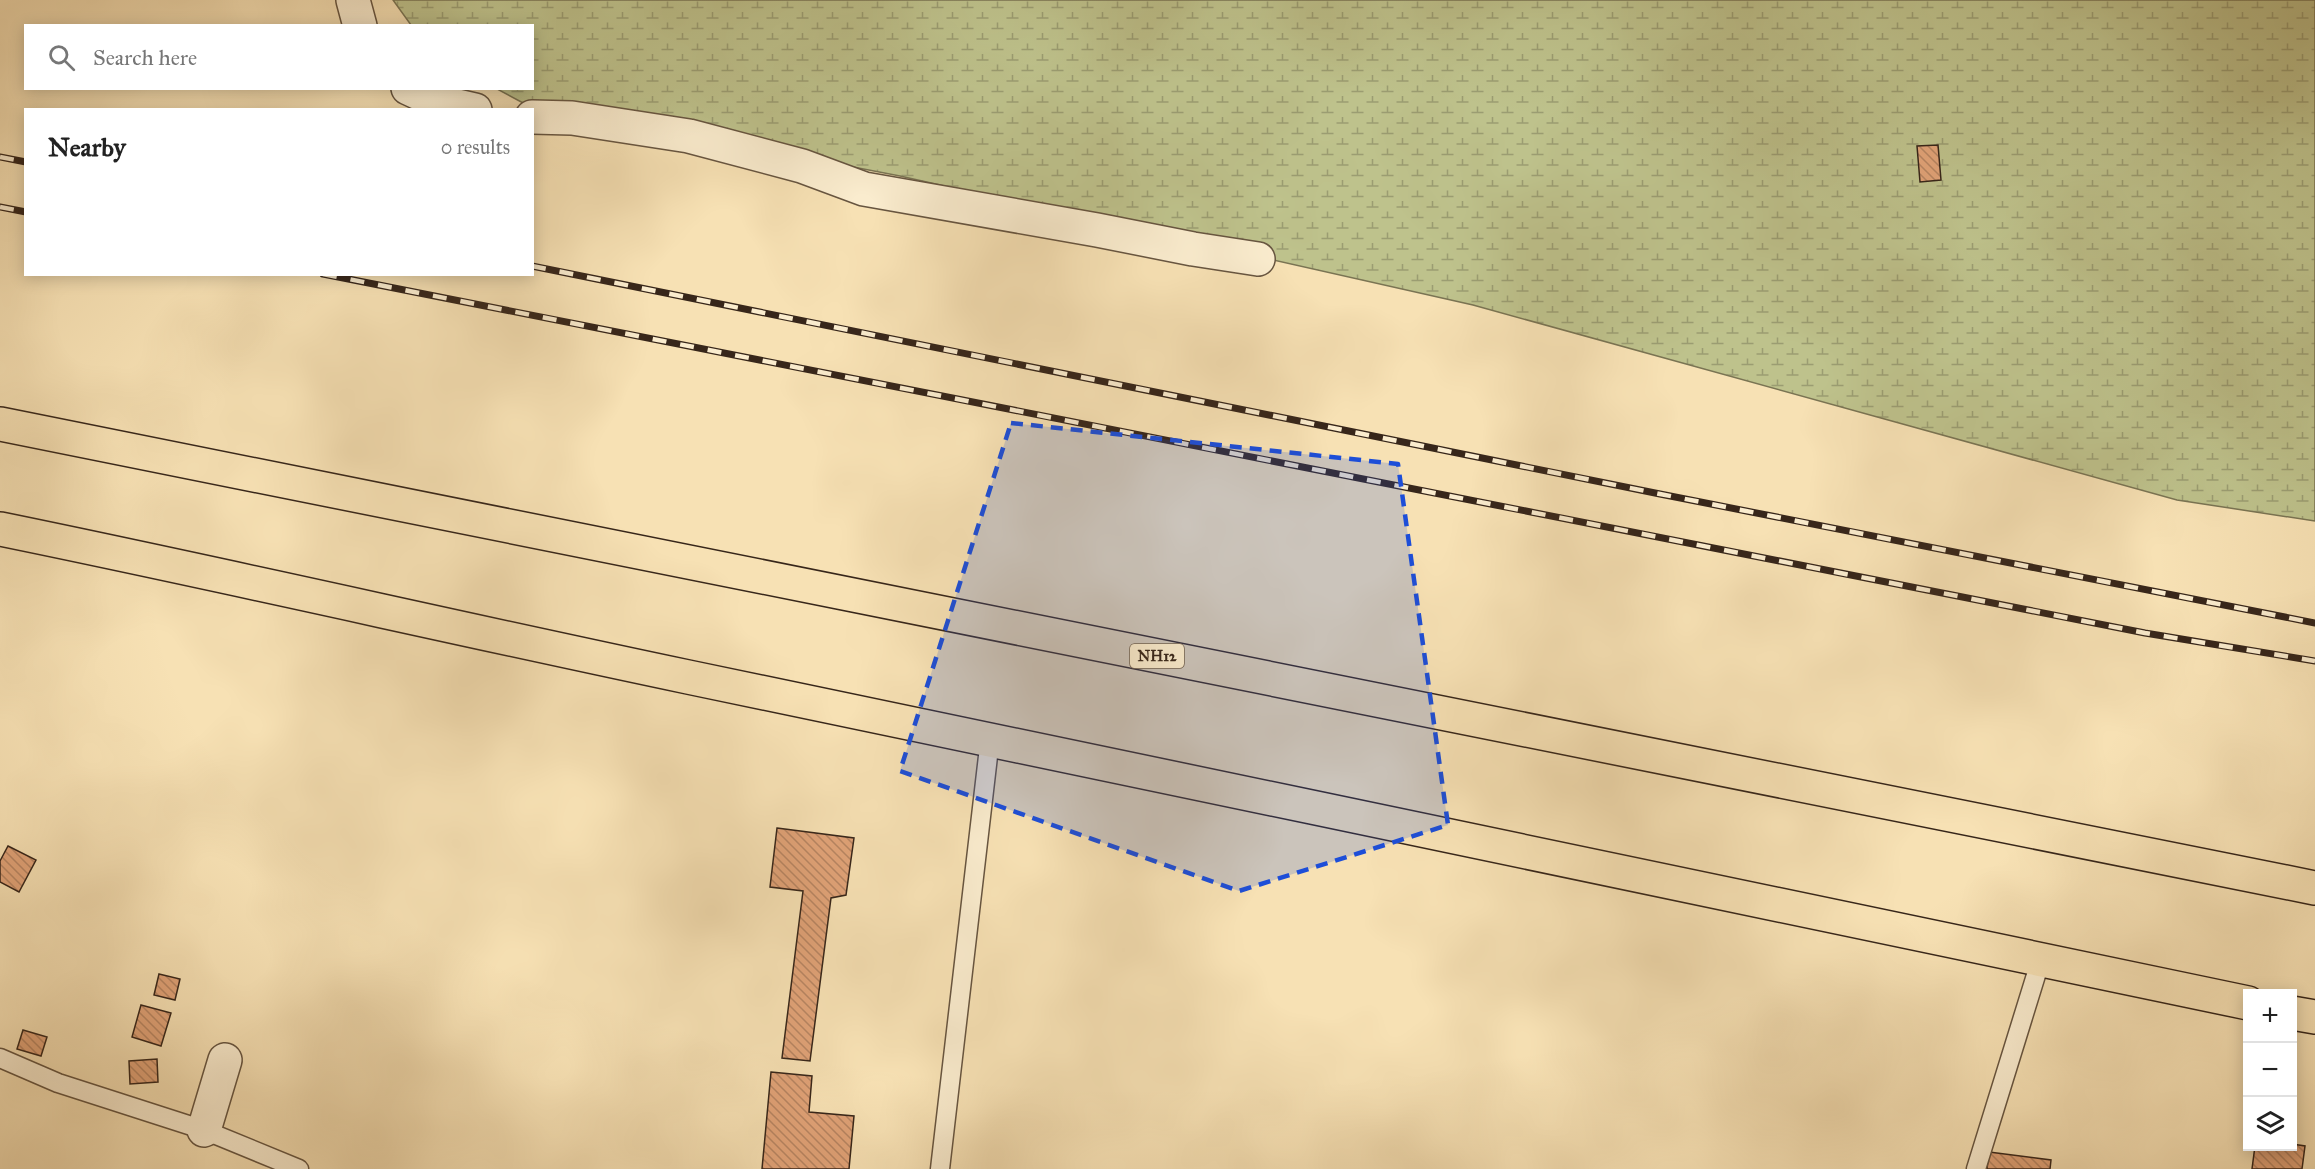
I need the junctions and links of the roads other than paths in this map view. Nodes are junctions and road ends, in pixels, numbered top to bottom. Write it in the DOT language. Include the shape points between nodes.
graph roads {
  1 [pos="353,0"];
  2 [pos="359,24"];
  3 [pos="412,90"];
  4 [pos="466,108"];
  5 [pos="534,117"];
  6 [pos="1258,259"];
  7 [pos="0,424"];
  8 [pos="0,529"];
  9 [pos="990,740"];
  10 [pos="2315,888"];
  11 [pos="2041,959"];
  12 [pos="2243,1002"];
  13 [pos="2297,1013"];
  14 [pos="2315,1017"];
  15 [pos="0,1058"];
  16 [pos="225,1060"];
  17 [pos="204,1130"];
  18 [pos="300,1169"];
  19 [pos="940,1169"];
  20 [pos="1976,1169"];
  1 -- 2 [label="street"];
  3 -- 4 [label="street"];
  5 -- 6 [label="street" via="572,118 689,136 802,166 864,189"];
  7 -- 10 [label="highway, NH12"];
  8 -- 9 [label="highway"];
  9 -- 11 [label="highway"];
  9 -- 19 [label="lane"];
  11 -- 12 [label="highway"];
  11 -- 20 [label="lane"];
  13 -- 14 [label="highway"];
  15 -- 17 [label="lane" via="58,1083"];
  16 -- 17 [label="street"];
  17 -- 18 [label="lane"];
}
